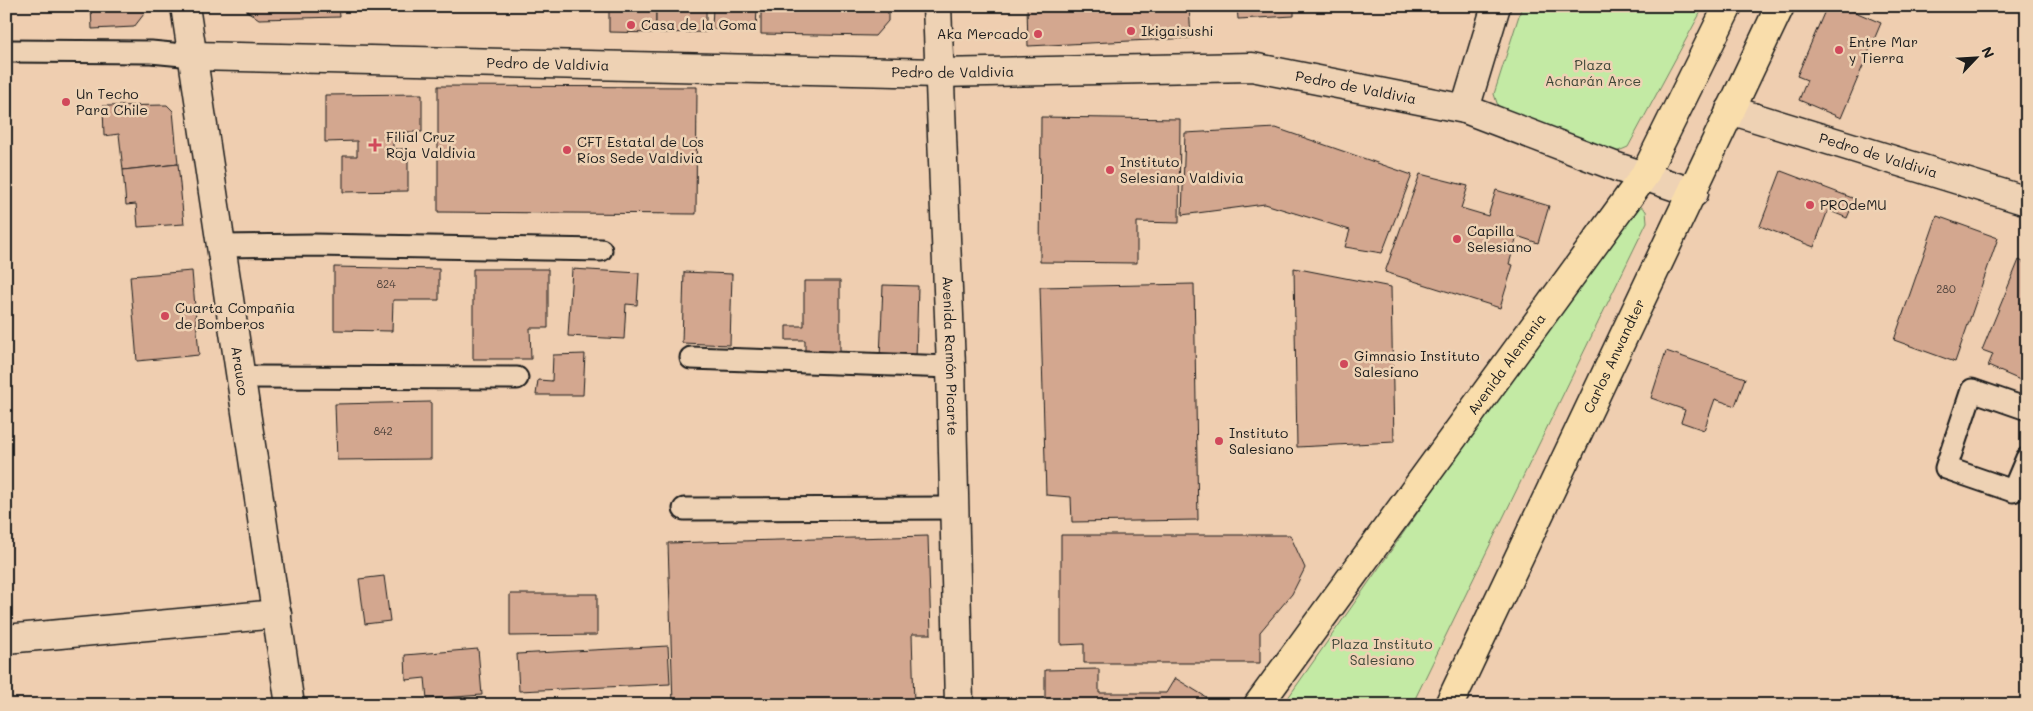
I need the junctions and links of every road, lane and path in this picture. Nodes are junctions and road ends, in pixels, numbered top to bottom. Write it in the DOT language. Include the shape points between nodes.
graph roads {
  1 [pos="185,6"];
  2 [pos="937,6"];
  3 [pos="1496,6"];
  4 [pos="1728,6"];
  5 [pos="1780,6"];
  6 [pos="6,51"];
  7 [pos="193,56"];
  8 [pos="939,73"];
  9 [pos="1465,109"];
  10 [pos="1730,110"];
  11 [pos="1644,176"];
  12 [pos="1694,193"];
  13 [pos="2027,201"];
  14 [pos="221,246"];
  15 [pos="601,250"];
  16 [pos="691,358"];
  17 [pos="951,367"];
  18 [pos="241,377"];
  19 [pos="518,378"];
  20 [pos="2027,409"];
  21 [pos="2027,458"];
  22 [pos="954,508"];
  23 [pos="684,509"];
  24 [pos="277,614"];
  25 [pos="6,639"];
  26 [pos="290,705"];
  27 [pos="959,705"];
  28 [pos="1258,705"];
  29 [pos="1448,705"];
  1 -- 7 [label="street, Arauco"];
  2 -- 8 [label="street, Avenida Ramón Picarte"];
  3 -- 9 [label="street"];
  4 -- 11 [label="main road, Avenida Alemania"];
  5 -- 10 [label="main road, Carlos Anwandter"];
  6 -- 7 [label="lane" via="151,52"];
  7 -- 8 [label="street, Pedro de Valdivia"];
  7 -- 14 [label="street, Arauco"];
  8 -- 9 [label="street, Pedro de Valdivia" via="1252,67"];
  8 -- 17 [label="street, Avenida Ramón Picarte"];
  9 -- 11 [label="street, Pedro de Valdivia"];
  10 -- 12 [label="main road, Carlos Anwandter"];
  10 -- 13 [label="street, Pedro de Valdivia"];
  11 -- 12 [label="street, Pedro de Valdivia"];
  11 -- 28 [label="main road, Avenida Alemania"];
  12 -- 29 [label="main road, Carlos Anwandter"];
  14 -- 15 [label="lane"];
  14 -- 18 [label="street, Arauco"];
  16 -- 17 [label="lane"];
  17 -- 22 [label="street, Avenida Ramón Picarte"];
  18 -- 19 [label="lane"];
  18 -- 24 [label="street, Arauco"];
  20 -- 21 [label="lane" via="1972,390 1946,468 2013,491"];
  22 -- 23 [label="lane"];
  22 -- 27 [label="street, Avenida Ramón Picarte"];
  24 -- 25 [label="street"];
  24 -- 26 [label="street, Arauco"];
}
